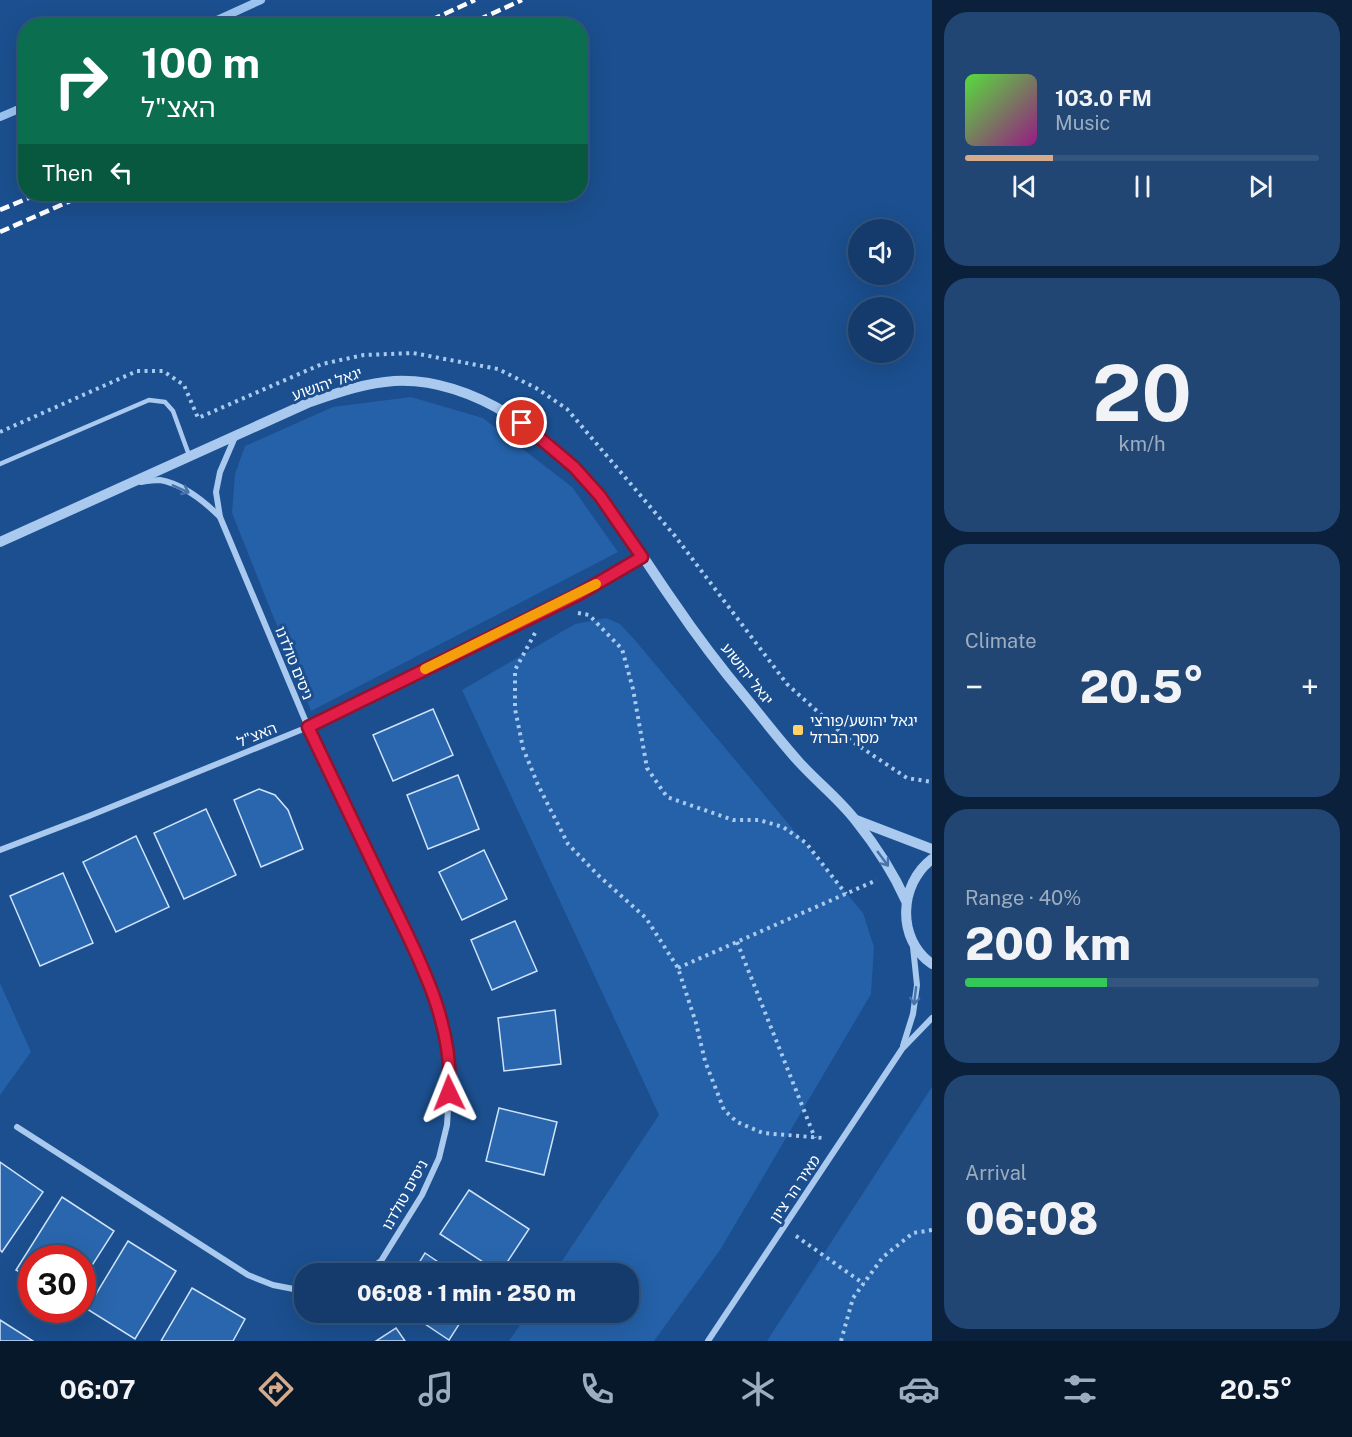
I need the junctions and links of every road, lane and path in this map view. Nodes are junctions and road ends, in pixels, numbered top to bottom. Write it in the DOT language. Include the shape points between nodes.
graph roads {
  1 [pos="0,432"];
  2 [pos="235,437"];
  3 [pos="190,457"];
  4 [pos="0,465"];
  5 [pos="134,482"];
  6 [pos="220,517"];
  7 [pos="0,542"];
  8 [pos="642,557"];
  9 [pos="548,609"];
  10 [pos="308,727"];
  11 [pos="932,782"];
  12 [pos="855,820"];
  13 [pos="932,849"];
  14 [pos="0,850"];
  15 [pos="932,859"];
  16 [pos="893,873"];
  17 [pos="846,894"];
  18 [pos="906,901"];
  19 [pos="913,941"];
  20 [pos="737,942"];
  21 [pos="932,964"];
  22 [pos="678,968"];
  23 [pos="932,1018"];
  24 [pos="902,1049"];
  25 [pos="17,1127"];
  26 [pos="814,1138"];
  27 [pos="842,1140"];
  28 [pos="784,1227"];
  29 [pos="932,1230"];
  30 [pos="378,1263"];
  31 [pos="864,1284"];
  32 [pos="294,1289"];
  33 [pos="708,1341"];
  34 [pos="841,1341"];
  1 -- 11 [label="path" via="137,371 163,371 184,385 198,418 322,364 364,355 413,353 498,369 567,409 675,536 787,684 847,738 907,778"];
  2 -- 3 [label="street, יגאל יהושוע"];
  2 -- 6 [label="street, ניסים טולדנו" via="216,492"];
  2 -- 8 [label="street, יגאל יהושוע" via="310,402 371,384 426,383 460,392 495,406 522,423 574,467 600,496"];
  3 -- 4 [label="lane" via="173,411 165,402 148,400"];
  3 -- 5 [label="street, יגאל יהושוע"];
  5 -- 6 [label="street, ניסים טולדנו, one-way" via="160,480 177,486 197,496"];
  5 -- 7 [label="street, יגאל יהושוע"];
  6 -- 10 [label="street, ניסים טולדנו"];
  8 -- 9 [label="street, האצ\"ל"];
  8 -- 12 [label="street, יגאל יהושוע" via="746,698 799,762"];
  9 -- 10 [label="street, האצ\"ל"];
  9 -- 17 [label="path" via="589,615 622,650 648,768 667,797 733,820 759,820 783,827 806,843"];
  9 -- 22 [label="path" via="515,670 515,709 523,748 568,844 646,918"];
  10 -- 14 [label="street, האצ\"ל"];
  10 -- 30 [label="street, ניסים טולדנו" via="421,964 442,1022 450,1077 447,1125 439,1158 422,1195"];
  12 -- 13 [label="street, יגאל יהושוע"];
  12 -- 16 [label="street, יגאל יהושוע, one-way"];
  15 -- 18 [label="street" via="912,881"];
  16 -- 17 [label="path"];
  16 -- 18 [label="street, יגאל יהושוע"];
  17 -- 20 [label="path"];
  18 -- 19 [label="street"];
  19 -- 21 [label="street"];
  19 -- 24 [label="street, מאיר הר ציון, one-way" via="916,985 913,1014"];
  20 -- 22 [label="path"];
  20 -- 26 [label="path"];
  22 -- 26 [label="path" via="724,1110 737,1122 763,1133"];
  23 -- 24 [label="street, מאיר הר ציון"];
  24 -- 27 [label="street, מאיר הר ציון"];
  25 -- 32 [label="street" via="248,1275"];
  26 -- 27 [label="path"];
  27 -- 28 [label="street, מאיר הר ציון"];
  28 -- 31 [label="path"];
  28 -- 33 [label="street, מאיר הר ציון"];
  29 -- 31 [label="path" via="913,1233 884,1257"];
  31 -- 34 [label="path" via="853,1298"];
}
